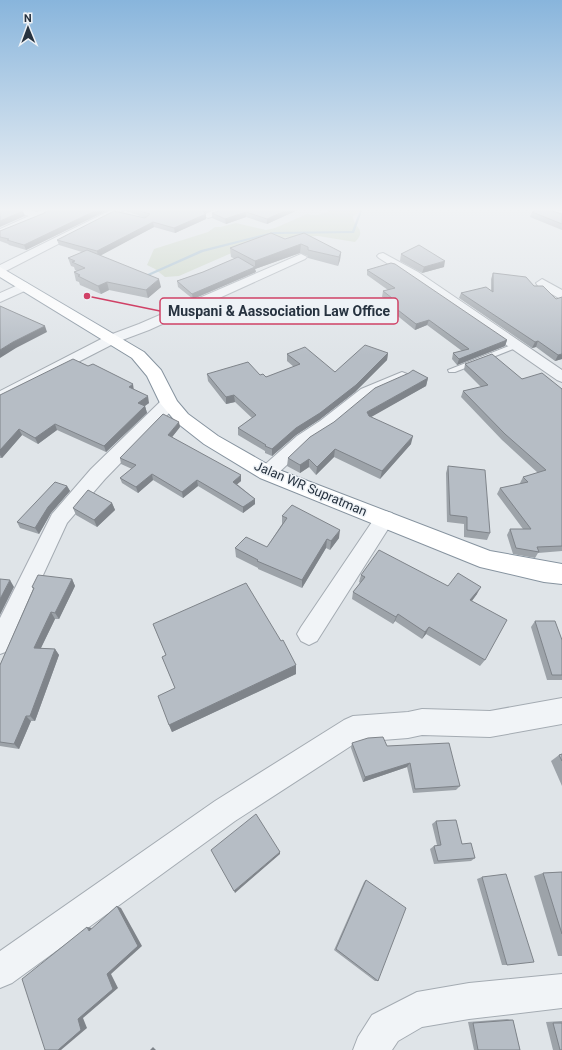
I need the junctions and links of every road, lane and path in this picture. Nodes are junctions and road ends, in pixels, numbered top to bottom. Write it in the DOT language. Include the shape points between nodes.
graph roads {
  1 [pos="26,257"];
  2 [pos="302,257"];
  3 [pos="385,257"];
  4 [pos="0,270"];
  5 [pos="542,283"];
  6 [pos="25,286"];
  7 [pos="562,296"];
  8 [pos="0,298"];
  9 [pos="112,339"];
  10 [pos="517,346"];
  11 [pos="452,370"];
  12 [pos="402,377"];
  13 [pos="562,377"];
  14 [pos="0,397"];
  15 [pos="169,403"];
  16 [pos="267,472"];
  17 [pos="385,518"];
  18 [pos="562,574"];
  19 [pos="309,634"];
  20 [pos="0,643"];
  21 [pos="562,711"];
  22 [pos="0,971"];
  23 [pos="562,991"];
  24 [pos="371,1050"];
  1 -- 4 [label="street"];
  2 -- 9 [label="street"];
  3 -- 10 [label="street"];
  4 -- 6 [label="highway, Jalan WR Supratman"];
  5 -- 7 [label="street"];
  6 -- 8 [label="street"];
  6 -- 9 [label="highway, Jalan WR Supratman"];
  9 -- 14 [label="street"];
  9 -- 15 [label="highway, Jalan WR Supratman" via="138,355 155,374"];
  10 -- 11 [label="lane"];
  10 -- 13 [label="street"];
  12 -- 16 [label="street" via="367,392 303,440"];
  15 -- 16 [label="highway, Jalan WR Supratman" via="182,418 210,440"];
  15 -- 20 [label="street" via="98,474 59,519"];
  16 -- 17 [label="highway, Jalan WR Supratman"];
  17 -- 18 [label="highway, Jalan WR Supratman" via="488,560"];
  17 -- 19 [label="street"];
  21 -- 22 [label="street" via="490,724 422,722 353,728 225,812"];
  23 -- 24 [label="street" via="469,1001 417,1010 385,1028"];
}
